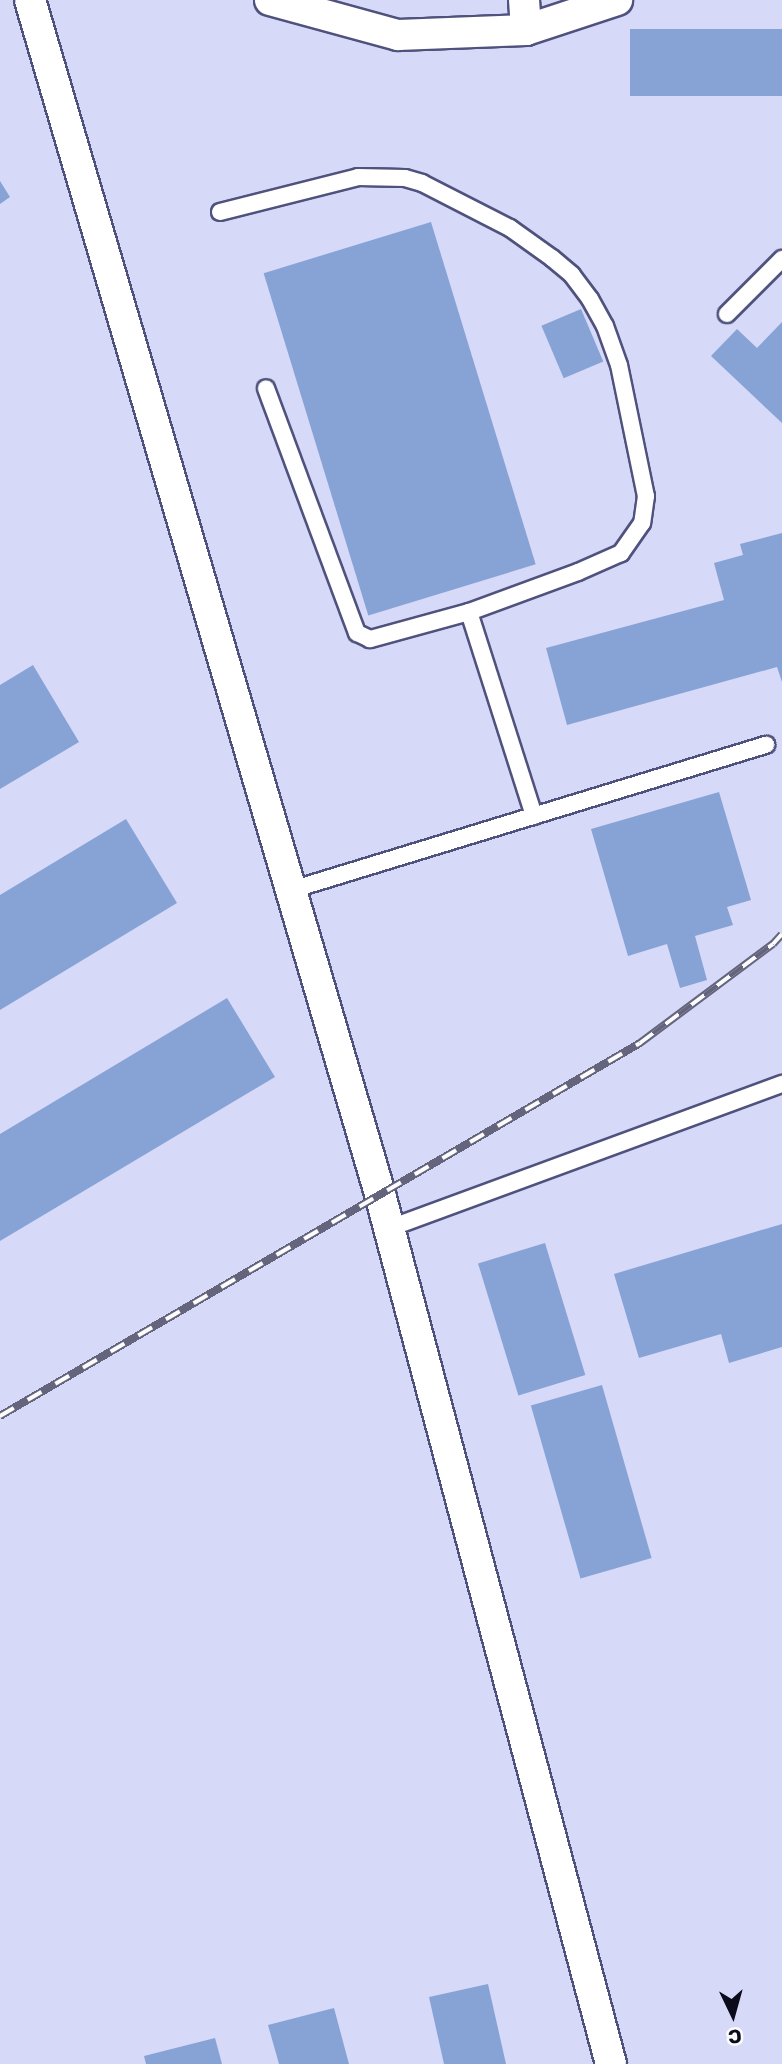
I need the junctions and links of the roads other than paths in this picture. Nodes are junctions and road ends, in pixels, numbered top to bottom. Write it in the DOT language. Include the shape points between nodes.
graph roads {
  1 [pos="30,0"];
  2 [pos="270,0"];
  3 [pos="524,0"];
  4 [pos="617,0"];
  5 [pos="526,30"];
  6 [pos="220,212"];
  7 [pos="782,260"];
  8 [pos="727,314"];
  9 [pos="266,388"];
  10 [pos="468,612"];
  11 [pos="766,745"];
  12 [pos="534,816"];
  13 [pos="291,890"];
  14 [pos="782,1084"];
  15 [pos="390,1228"];
  16 [pos="611,2064"];
  1 -- 13 [label="street"];
  2 -- 5 [label="street" via="398,35"];
  3 -- 5 [label="street"];
  4 -- 5 [label="street"];
  6 -- 10 [label="lane" via="358,177 405,178 510,228 572,275 590,299 619,365 646,496 642,523 621,553"];
  7 -- 8 [label="lane"];
  9 -- 10 [label="lane" via="357,633 370,639"];
  10 -- 12 [label="lane"];
  11 -- 12 [label="lane"];
  12 -- 13 [label="lane"];
  13 -- 15 [label="street"];
  14 -- 15 [label="lane"];
  15 -- 16 [label="street"];
}
